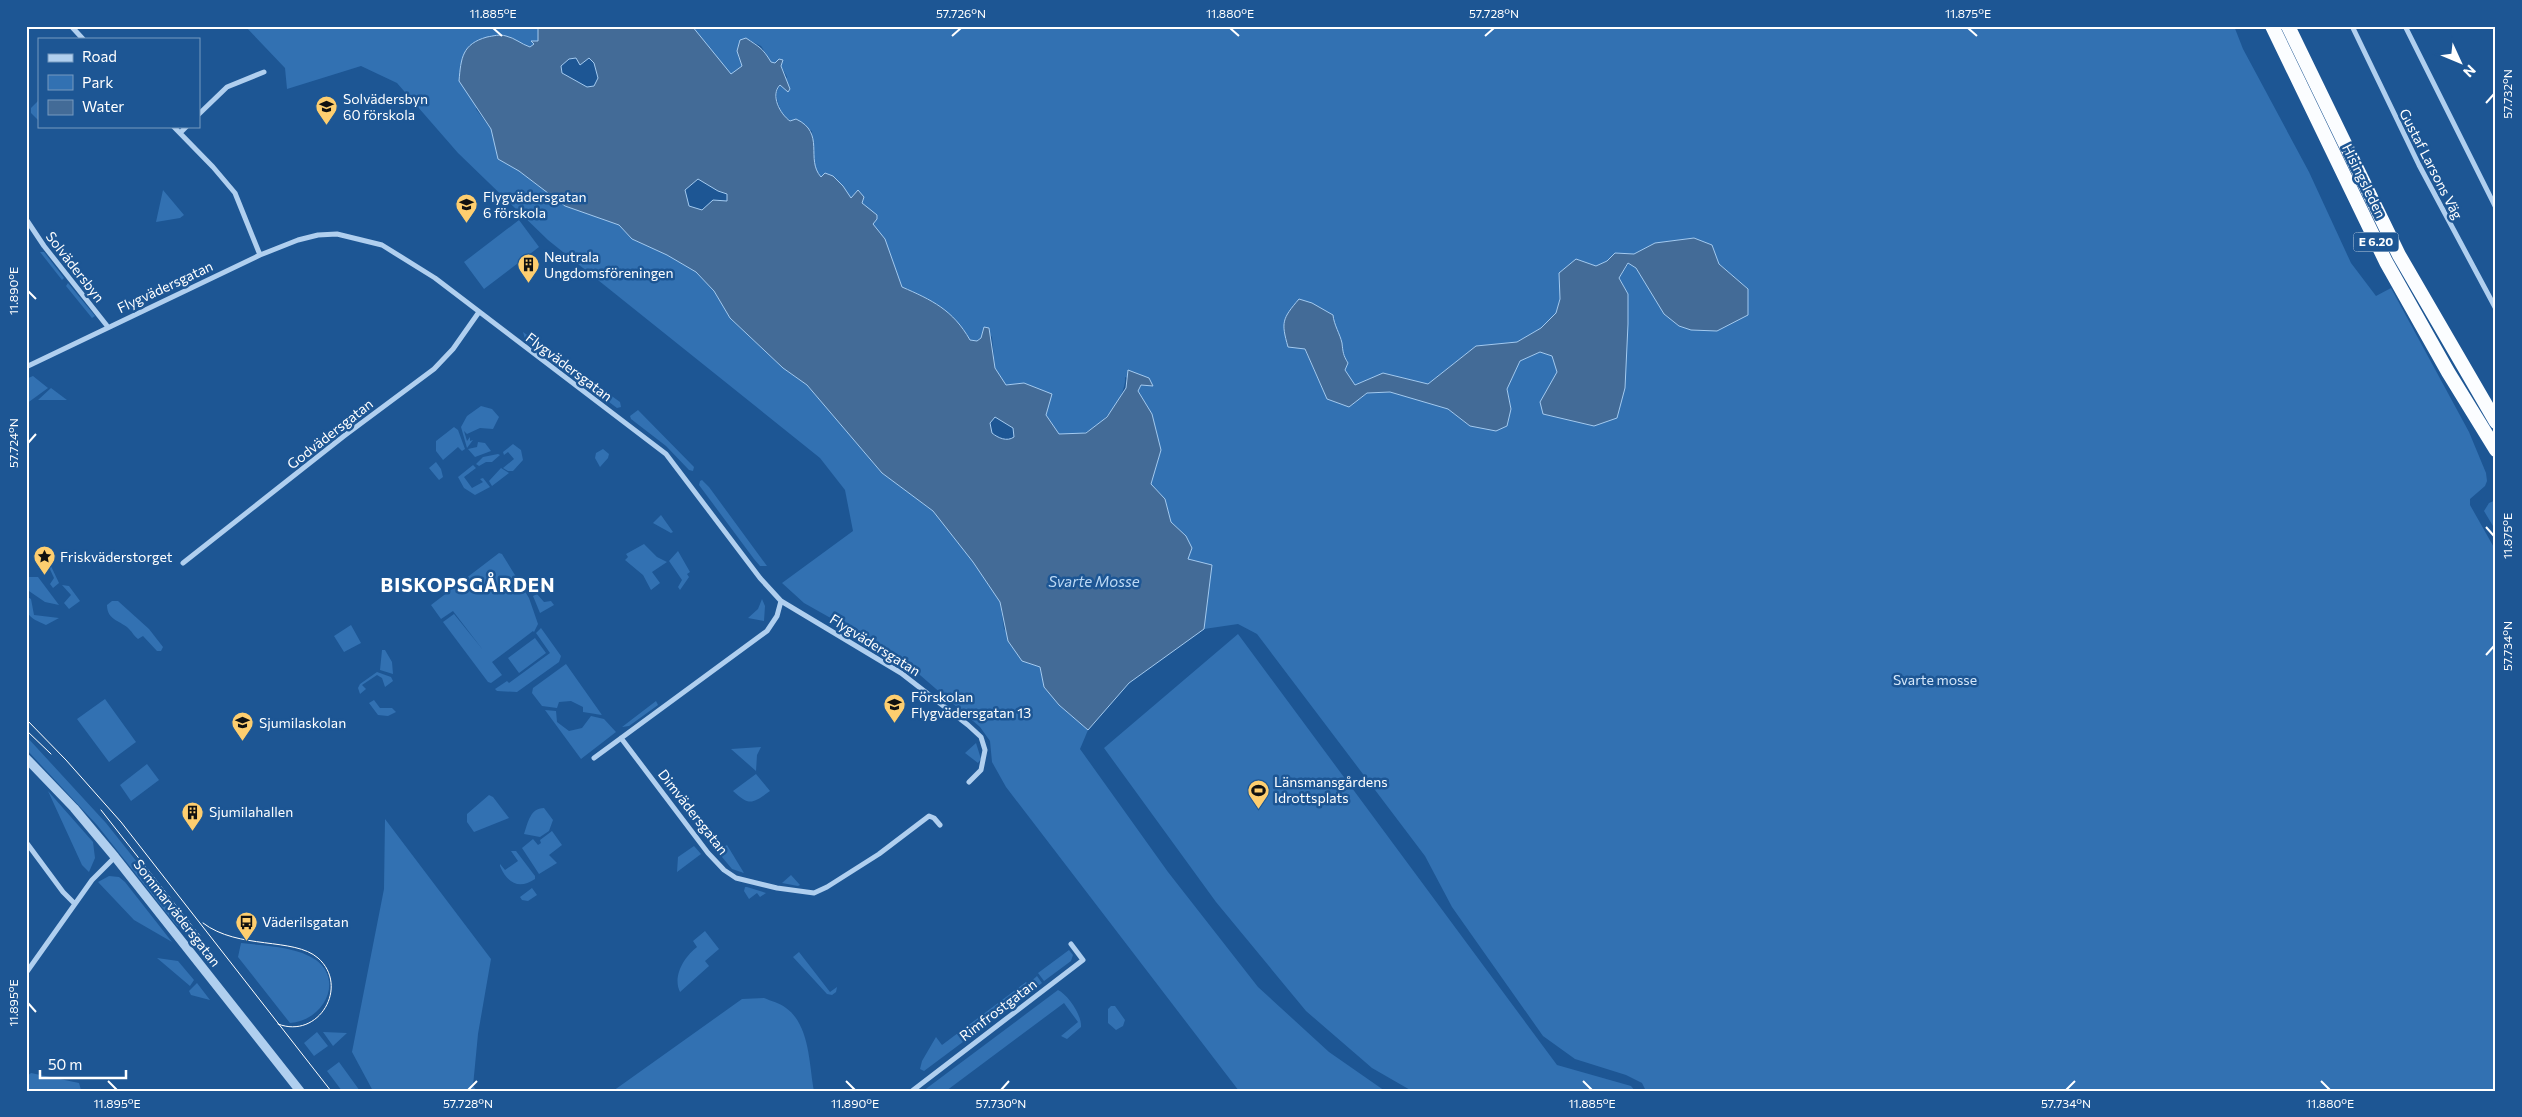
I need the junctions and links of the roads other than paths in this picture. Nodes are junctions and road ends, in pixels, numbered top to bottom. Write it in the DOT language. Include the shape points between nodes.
graph roads {
  1 [pos="72,26"];
  2 [pos="2272,26"];
  3 [pos="2288,26"];
  4 [pos="2352,26"];
  5 [pos="2405,26"];
  6 [pos="83,38"];
  7 [pos="264,72"];
  8 [pos="200,113"];
  9 [pos="175,128"];
  10 [pos="185,128"];
  11 [pos="180,133"];
  12 [pos="2496,208"];
  13 [pos="26,219"];
  14 [pos="260,255"];
  15 [pos="2496,309"];
  16 [pos="479,312"];
  17 [pos="108,327"];
  18 [pos="26,368"];
  19 [pos="2496,422"];
  20 [pos="2496,450"];
  21 [pos="183,563"];
  22 [pos="781,601"];
  23 [pos="621,738"];
  24 [pos="26,758"];
  25 [pos="594,758"];
  26 [pos="969,782"];
  27 [pos="940,825"];
  28 [pos="26,842"];
  29 [pos="115,857"];
  30 [pos="75,904"];
  31 [pos="1071,944"];
  32 [pos="26,973"];
  33 [pos="300,1091"];
  34 [pos="912,1091"];
  1 -- 6 [label="street"];
  2 -- 20 [label="highway, Hisingsleden / E 6.20" via="2386,262"];
  3 -- 19 [label="highway, Hisingsleden / E 6.20" via="2399,255"];
  4 -- 15 [label="street, Gustaf Larsons Väg" via="2437,202"];
  5 -- 12 [label="street"];
  7 -- 8 [label="street" via="226,87"];
  9 -- 11 [label="street"];
  10 -- 11 [label="street"];
  11 -- 14 [label="street" via="235,193"];
  13 -- 17 [label="street, Solvädersbyn"];
  14 -- 16 [label="street, Flygvädersgatan" via="318,235 337,234 373,241 395,251"];
  14 -- 17 [label="street, Flygvädersgatan"];
  16 -- 21 [label="street, Godvädersgatan" via="453,349 428,374"];
  16 -- 22 [label="street, Flygvädersgatan" via="666,454"];
  17 -- 18 [label="street, Flygvädersgatan"];
  22 -- 23 [label="street" via="777,616 767,631"];
  22 -- 26 [label="street, Flygvädersgatan" via="902,673 968,725 980,737 986,750 980,770"];
  23 -- 25 [label="street"];
  23 -- 27 [label="street, Dimvädersgatan" via="708,853 736,878 814,893 879,854 930,816"];
  24 -- 29 [label="street, Sommarvädersgatan"];
  28 -- 30 [label="street"];
  29 -- 30 [label="street" via="92,880"];
  29 -- 33 [label="street, Sommarvädersgatan"];
  30 -- 32 [label="street"];
  31 -- 34 [label="street, Rimfrostgatan" via="1083,960"];
}
